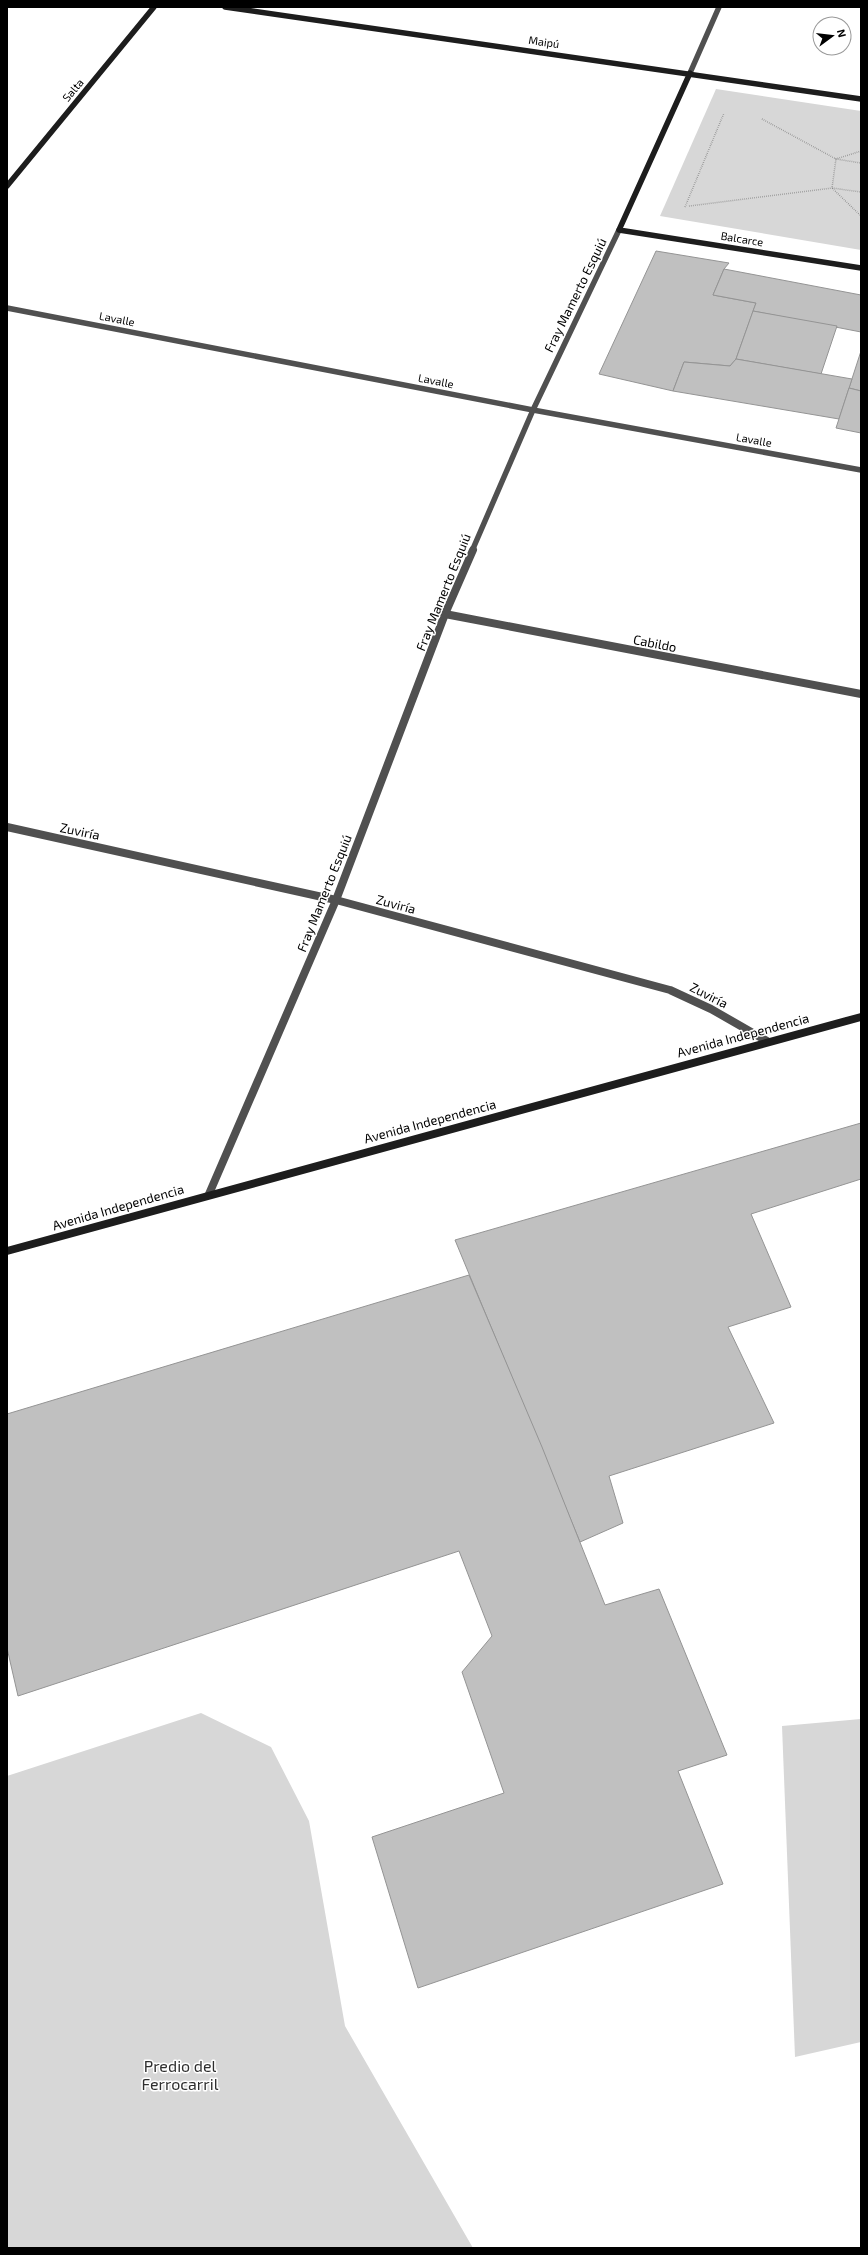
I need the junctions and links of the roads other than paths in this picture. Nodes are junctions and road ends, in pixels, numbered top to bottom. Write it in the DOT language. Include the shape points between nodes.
graph roads {
  1 [pos="154,7"];
  2 [pos="225,7"];
  3 [pos="719,7"];
  4 [pos="690,73"];
  5 [pos="861,99"];
  6 [pos="7,186"];
  7 [pos="619,230"];
  8 [pos="861,268"];
  9 [pos="7,308"];
  10 [pos="533,410"];
  11 [pos="861,470"];
  12 [pos="445,614"];
  13 [pos="861,694"];
  14 [pos="7,827"];
  15 [pos="336,900"];
  16 [pos="861,1016"];
  17 [pos="767,1041"];
  18 [pos="209,1194"];
  19 [pos="7,1251"];
  1 -- 6 [label="street, Salta"];
  2 -- 4 [label="street, Maipú"];
  3 -- 4 [label="street, Fray Mamerto Esquiú"];
  4 -- 5 [label="street, Maipú"];
  4 -- 7 [label="street, Fray Mamerto Esquiú"];
  7 -- 8 [label="street, Balcarce"];
  7 -- 10 [label="street, Fray Mamerto Esquiú"];
  9 -- 10 [label="street, Lavalle"];
  10 -- 11 [label="street, Lavalle"];
  10 -- 12 [label="street, Fray Mamerto Esquiú"];
  12 -- 13 [label="street, Cabildo"];
  12 -- 15 [label="street, Fray Mamerto Esquiú"];
  14 -- 15 [label="street, Zuviría"];
  15 -- 17 [label="street, Zuviría" via="670,990 711,1009"];
  15 -- 18 [label="street, Fray Mamerto Esquiú"];
  16 -- 17 [label="street, Avenida Independencia"];
  17 -- 18 [label="street, Avenida Independencia"];
  18 -- 19 [label="street, Avenida Independencia"];
}
